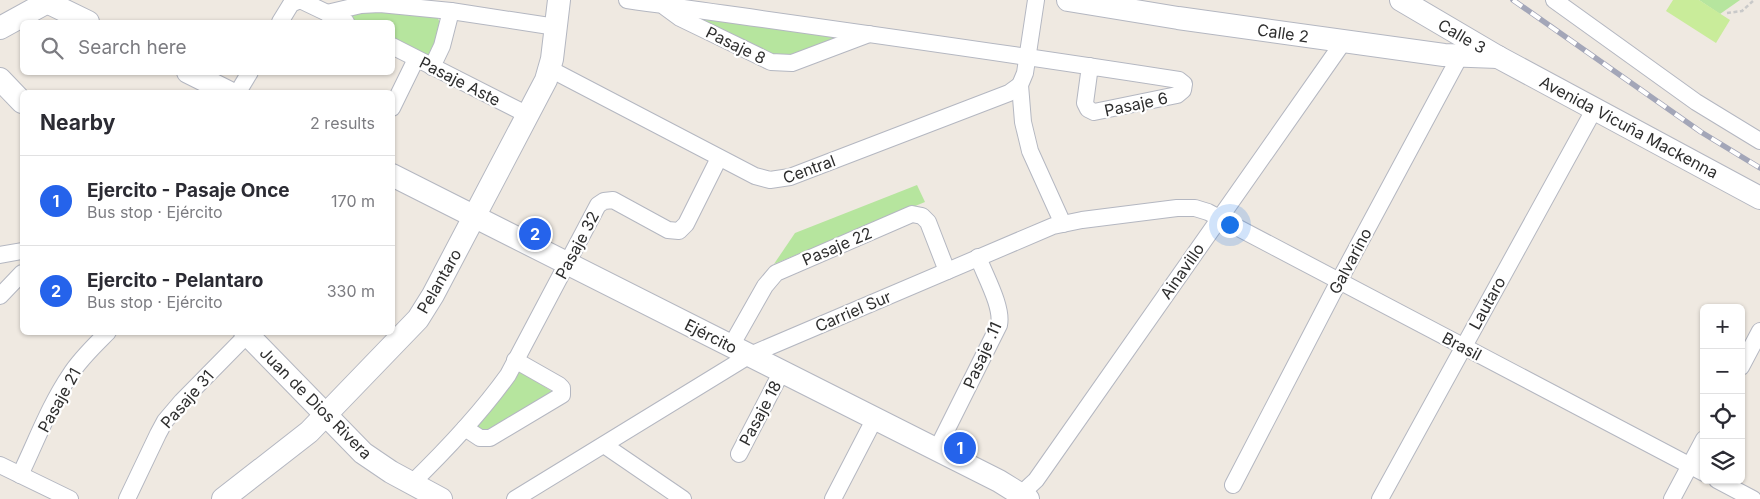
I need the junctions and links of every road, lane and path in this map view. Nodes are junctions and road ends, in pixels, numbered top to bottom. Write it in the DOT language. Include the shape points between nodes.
graph roads {
  1 [pos="559,0"];
  2 [pos="627,0"];
  3 [pos="1036,0"];
  4 [pos="1068,0"];
  5 [pos="1401,0"];
  6 [pos="1554,0"];
  7 [pos="1754,0"];
  8 [pos="49,1"];
  9 [pos="296,1"];
  10 [pos="663,5"];
  11 [pos="451,11"];
  12 [pos="327,13"];
  13 [pos="1727,13"];
  14 [pos="84,20"];
  15 [pos="281,20"];
  16 [pos="342,20"];
  17 [pos="556,27"];
  18 [pos="0,28"];
  19 [pos="870,34"];
  20 [pos="1344,41"];
  21 [pos="1460,46"];
  22 [pos="395,48"];
  23 [pos="1028,57"];
  24 [pos="1498,57"];
  25 [pos="416,59"];
  26 [pos="1090,66"];
  27 [pos="432,67"];
  28 [pos="550,69"];
  29 [pos="194,75"];
  30 [pos="248,75"];
  31 [pos="0,79"];
  32 [pos="1020,85"];
  33 [pos="224,90"];
  34 [pos="239,90"];
  35 [pos="20,100"];
  36 [pos="395,102"];
  37 [pos="1594,108"];
  38 [pos="528,114"];
  39 [pos="1760,141"];
  40 [pos="719,158"];
  41 [pos="395,177"];
  42 [pos="1760,198"];
  43 [pos="475,217"];
  44 [pos="1219,218"];
  45 [pos="1063,224"];
  46 [pos="20,251"];
  47 [pos="0,255"];
  48 [pos="978,258"];
  49 [pos="567,263"];
  50 [pos="947,271"];
  51 [pos="20,275"];
  52 [pos="1339,281"];
  53 [pos="0,296"];
  54 [pos="1760,331"];
  55 [pos="105,335"];
  56 [pos="245,335"];
  57 [pos="247,335"];
  58 [pos="1463,347"];
  59 [pos="741,351"];
  60 [pos="1745,359"];
  61 [pos="516,360"];
  62 [pos="782,371"];
  63 [pos="326,416"];
  64 [pos="875,418"];
  65 [pos="466,428"];
  66 [pos="604,445"];
  67 [pos="937,449"];
  68 [pos="739,454"];
  69 [pos="1700,457"];
  70 [pos="0,465"];
  71 [pos="1697,470"];
  72 [pos="20,475"];
  73 [pos="411,484"];
  74 [pos="1725,484"];
  75 [pos="1233,485"];
  76 [pos="1022,497"];
  77 [pos="70,499"];
  78 [pos="127,499"];
  79 [pos="223,499"];
  80 [pos="442,499"];
  81 [pos="515,499"];
  82 [pos="683,499"];
  83 [pos="833,499"];
  84 [pos="1380,499"];
  85 [pos="1672,499"];
  86 [pos="1753,499"];
  1 -- 17 [label="street, Pelantaro"];
  2 -- 10 [label="street, Pasaje 8"];
  3 -- 23 [label="street"];
  4 -- 20 [label="street, Calle 2"];
  5 -- 21 [label="street, Calle 3"];
  6 -- 39 [label="street" via="1690,98"];
  7 -- 13 [label="path" via="1742,11"];
  8 -- 14 [label="street"];
  8 -- 18 [label="street"];
  9 -- 12 [label="street" via="306,2"];
  9 -- 15 [label="street"];
  10 -- 19 [label="street, Pasaje 8"];
  10 -- 19 [label="street, Pasaje 8" via="680,18 771,62 792,62"];
  11 -- 12 [label="street" via="375,4"];
  11 -- 17 [label="street"];
  11 -- 27 [label="street" via="442,46"];
  12 -- 16 [label="street"];
  17 -- 28 [label="street, Pelantaro"];
  19 -- 23 [label="street, Pasaje 8"];
  20 -- 21 [label="street, Calle 2"];
  20 -- 44 [label="street, Ainavillo"];
  21 -- 24 [label="street, Calle 2"];
  21 -- 52 [label="street, Galvarino"];
  22 -- 25 [label="street, Pasaje Aste"];
  23 -- 26 [label="street, Pasaje 6"];
  23 -- 32 [label="street"];
  24 -- 37 [label="street, Avenida Vicuña Mackenna"];
  25 -- 27 [label="street, Pasaje Aste"];
  25 -- 36 [label="street"];
  26 -- 26 [label="street, Pasaje 6" via="1085,103 1094,112 1177,95 1183,90 1184,84 1179,80"];
  27 -- 38 [label="street, Pasaje Aste"];
  28 -- 38 [label="street, Pelantaro"];
  28 -- 40 [label="street, Central"];
  29 -- 33 [label="street"];
  30 -- 34 [label="street"];
  31 -- 35 [label="street"];
  32 -- 40 [label="street, Central" via="1009,93 784,179 763,179"];
  32 -- 45 [label="street" via="1027,141"];
  37 -- 42 [label="street, Avenida Vicuña Mackenna"];
  37 -- 58 [label="street, Lautaro"];
  38 -- 43 [label="street, Pelantaro"];
  40 -- 49 [label="street, Pasaje 32" via="679,231 672,232 616,202 604,201 596,208"];
  41 -- 43 [label="street, Ejército"];
  43 -- 49 [label="street, Ejército"];
  43 -- 63 [label="street, Pelantaro" via="418,318"];
  44 -- 45 [label="street, Carriel Sur" via="1190,207"];
  44 -- 52 [label="street, Brasil"];
  44 -- 76 [label="street, Ainavillo"];
  45 -- 48 [label="street, Carriel Sur"];
  46 -- 47 [label="street"];
  48 -- 50 [label="street, Carriel Sur"];
  48 -- 67 [label="street, Pasaje .11" via="999,310 999,326"];
  49 -- 59 [label="street, Ejército"];
  49 -- 61 [label="street, Pasaje 32"];
  50 -- 59 [label="street, Carriel Sur"];
  50 -- 59 [label="street, Pasaje 22" via="928,222 922,216 912,214 776,273 765,286"];
  51 -- 53 [label="street"];
  52 -- 58 [label="street, Brasil"];
  52 -- 75 [label="street, Galvarino"];
  54 -- 60 [label="street"];
  55 -- 72 [label="street, Pasaje 21" via="70,375"];
  56 -- 78 [label="street, Pasaje 31" via="165,421"];
  57 -- 63 [label="street, Juan de Dios Rivera"];
  58 -- 71 [label="street, Brasil"];
  58 -- 84 [label="street, Lautaro"];
  59 -- 62 [label="street, Ejército"];
  59 -- 66 [label="street, Carriel Sur"];
  61 -- 65 [label="street, Pasaje 32" via="501,385"];
  61 -- 65 [label="street" via="559,385 562,395 490,438 480,438"];
  62 -- 64 [label="street, Ejército"];
  62 -- 68 [label="street, Pasaje 18"];
  63 -- 73 [label="street, Juan de Dios Rivera" via="363,453"];
  63 -- 79 [label="street, Pelantaro"];
  64 -- 67 [label="street, Ejército"];
  64 -- 83 [label="street"];
  65 -- 73 [label="street, Pasaje 32"];
  66 -- 81 [label="street, Carriel Sur"];
  66 -- 82 [label="street"];
  67 -- 76 [label="street, Ejército" via="999,480"];
  69 -- 71 [label="street"];
  70 -- 72 [label="street"];
  71 -- 85 [label="street"];
  72 -- 77 [label="street"];
  73 -- 80 [label="street, Juan de Dios Rivera"];
  74 -- 86 [label="street"];
}
